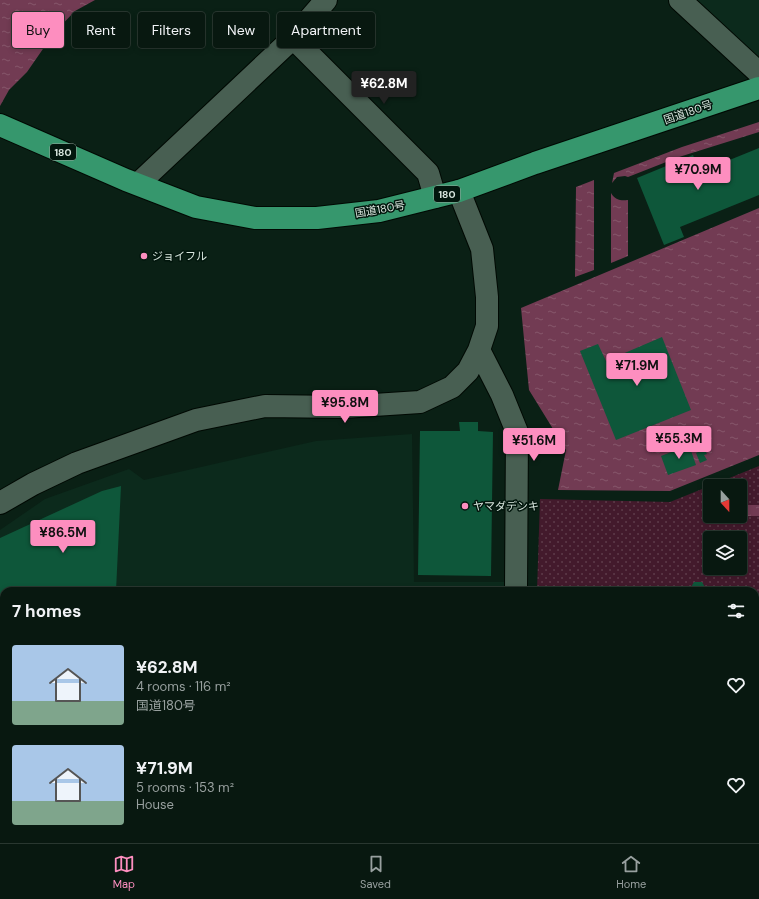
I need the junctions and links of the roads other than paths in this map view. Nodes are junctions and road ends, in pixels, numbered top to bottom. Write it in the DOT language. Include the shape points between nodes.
graph roads {
  1 [pos="326,0"];
  2 [pos="680,0"];
  3 [pos="316,12"];
  4 [pos="282,48"];
  5 [pos="303,48"];
  6 [pos="759,73"];
  7 [pos="759,88"];
  8 [pos="0,125"];
  9 [pos="132,182"];
  10 [pos="459,191"];
  11 [pos="435,197"];
  12 [pos="478,350"];
  13 [pos="0,503"];
  14 [pos="516,587"];
  1 -- 3 [label="street"];
  2 -- 6 [label="street"];
  4 -- 9 [label="street"];
  5 -- 11 [label="street" via="428,173"];
  7 -- 10 [label="highway, 国道180号 / 180"];
  8 -- 9 [label="highway, 国道180号 / 180"];
  9 -- 11 [label="highway, 国道180号 / 180" via="196,207 255,218 317,218 379,211"];
  10 -- 11 [label="highway, 国道180号 / 180"];
  10 -- 12 [label="street" via="482,249 488,326"];
  12 -- 13 [label="street" via="468,371 452,387 420,402 343,407 265,406 196,420 77,463"];
  12 -- 14 [label="street" via="502,395 517,432"];
}
